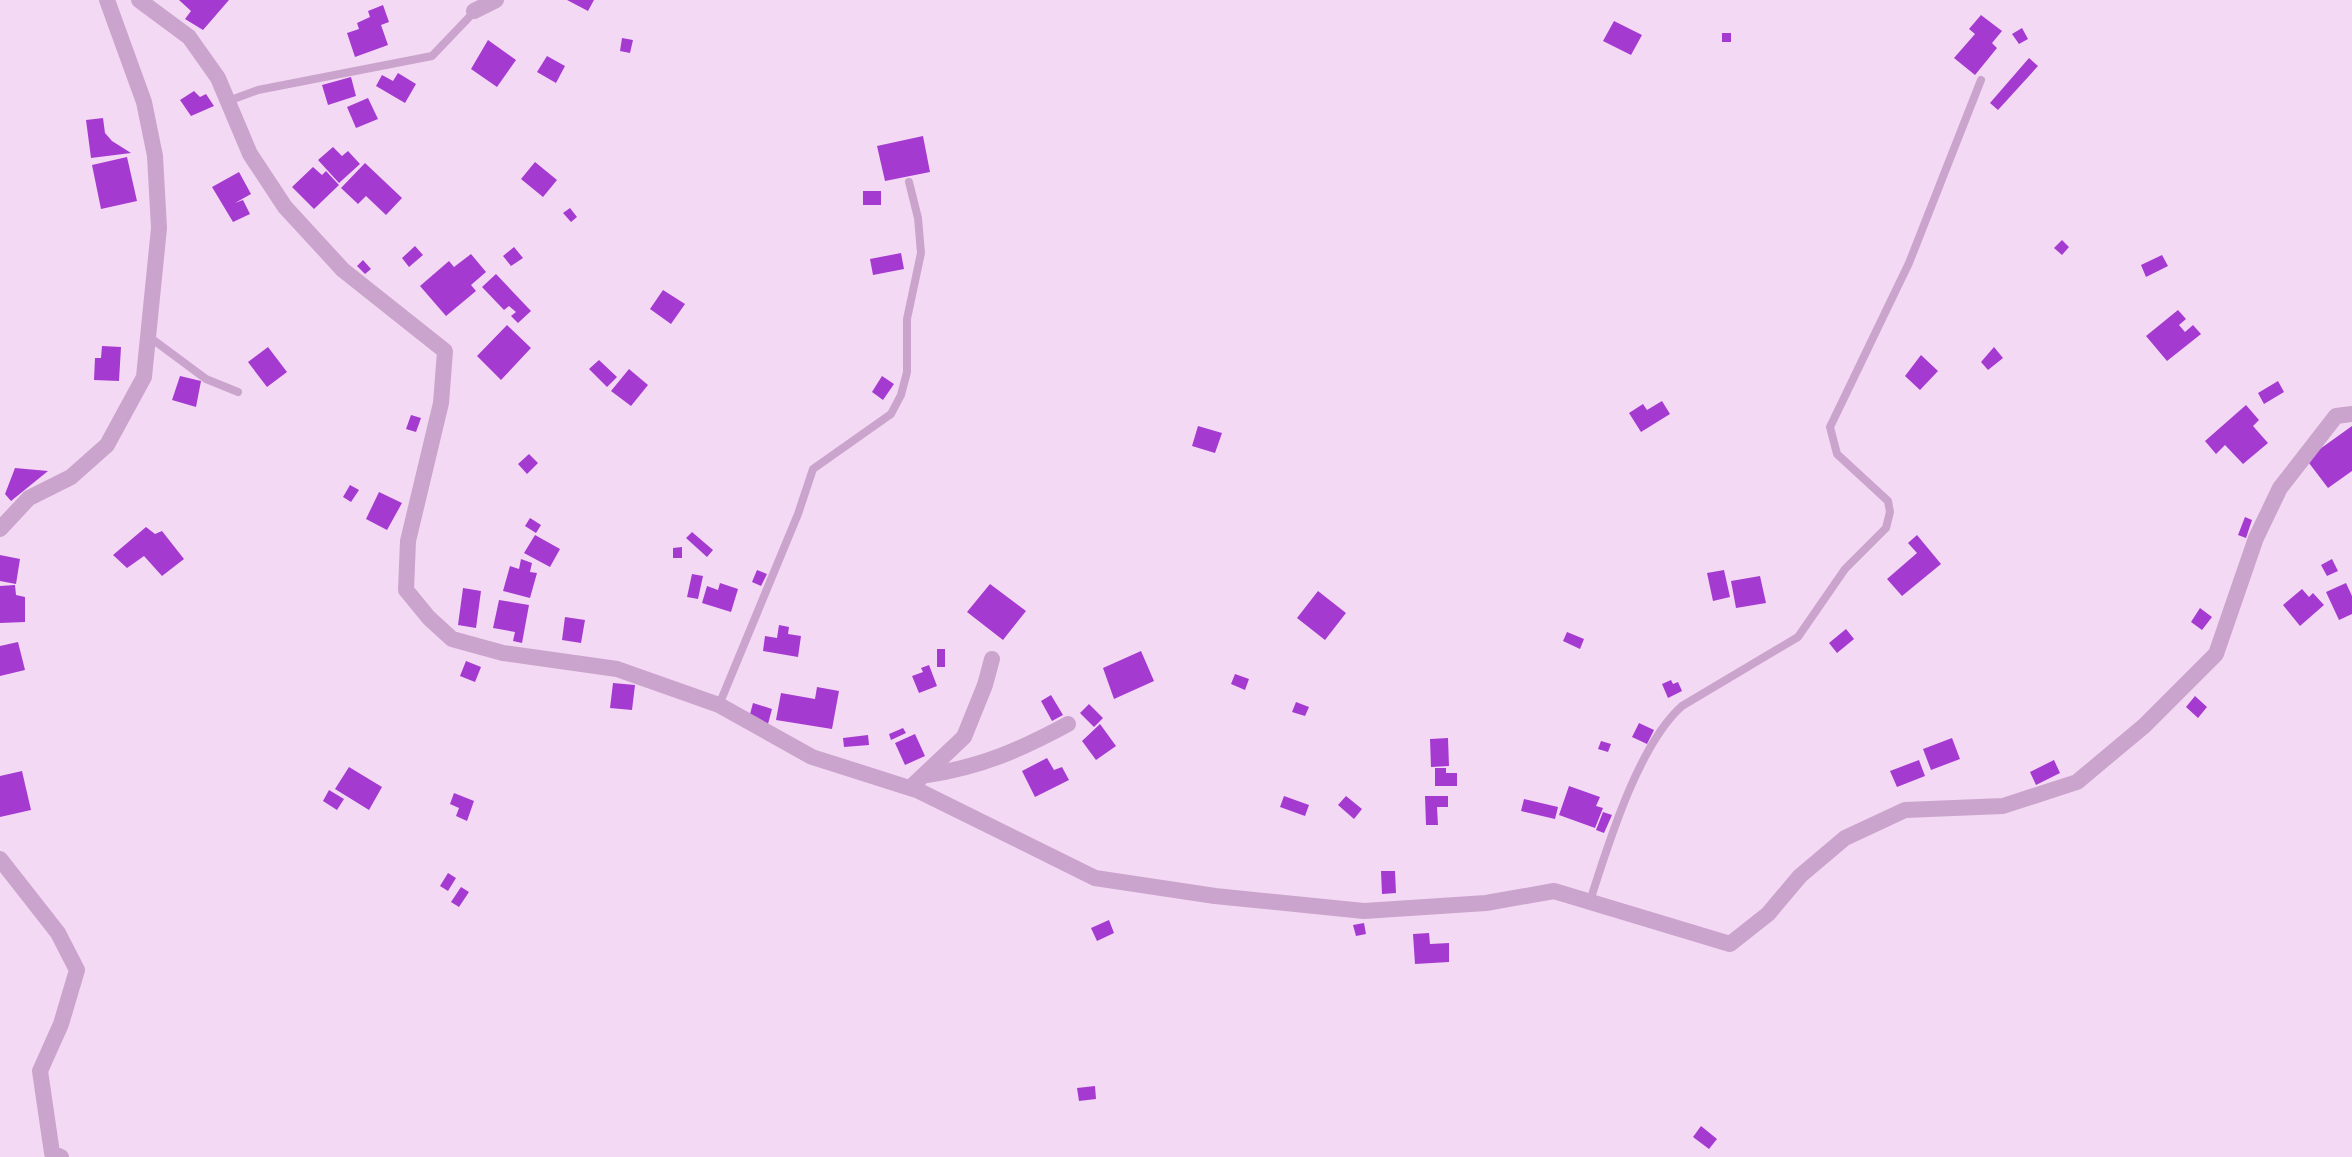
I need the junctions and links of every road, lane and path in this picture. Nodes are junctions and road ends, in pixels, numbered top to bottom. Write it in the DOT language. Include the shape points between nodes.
graph roads {
  1 [pos="107,0"];
  2 [pos="139,0"];
  3 [pos="496,0"];
  4 [pos="478,6"];
  5 [pos="1981,80"];
  6 [pos="228,101"];
  7 [pos="909,182"];
  8 [pos="149,336"];
  9 [pos="238,392"];
  10 [pos="2352,415"];
  11 [pos="0,529"];
  12 [pos="992,659"];
  13 [pos="719,705"];
  14 [pos="1068,724"];
  15 [pos="927,775"];
  16 [pos="910,788"];
  17 [pos="0,859"];
  18 [pos="1590,901"];
  19 [pos="61,1157"];
  1 -- 8 [label="street" via="144,102 155,156 159,228"];
  2 -- 6 [label="street" via="189,37"];
  3 -- 4 [label="street"];
  4 -- 6 [label="lane" via="432,56 258,90"];
  5 -- 18 [label="lane" via="1909,263 1832,418 1830,435 1837,454 1888,500 1891,512 1886,528 1845,569 1798,637 1682,706 1669,719 1653,742 1610,837"];
  6 -- 13 [label="street" via="250,154 285,207 343,270 445,351 441,403 408,541 406,590 452,639 503,653 617,669"];
  7 -- 13 [label="lane" via="921,253 907,319 907,372 901,395 891,414 813,469"];
  8 -- 9 [label="lane" via="205,379"];
  8 -- 11 [label="street" via="144,377 107,445 71,477 29,498"];
  10 -- 18 [label="street" via="2336,416 2280,488 2256,538 2216,654 2144,726 2077,782 2003,806 1905,810 1845,838 1800,876 1768,914 1730,944"];
  12 -- 15 [label="street" via="964,737"];
  13 -- 16 [label="street" via="812,757"];
  14 -- 15 [label="street" via="970,768"];
  15 -- 16 [label="street"];
  16 -- 18 [label="street" via="1095,878 1364,911 1486,903 1554,891"];
  17 -- 19 [label="street" via="58,933 77,970 61,1024 40,1070 52,1153"];
}
